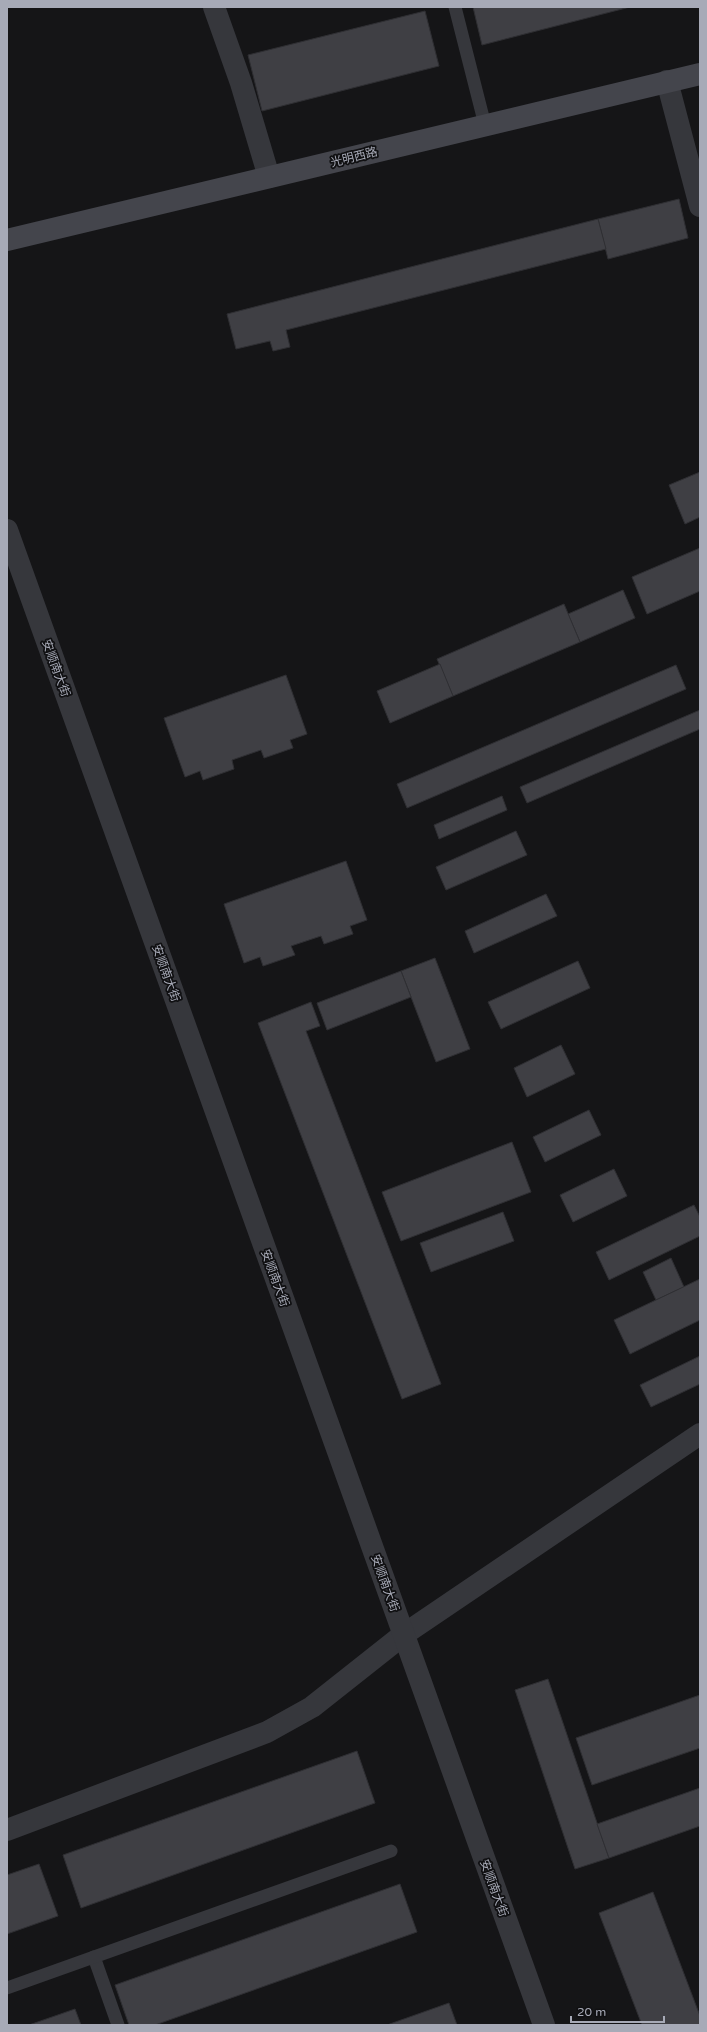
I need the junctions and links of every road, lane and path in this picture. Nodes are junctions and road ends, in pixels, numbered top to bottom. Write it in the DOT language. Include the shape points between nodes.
graph roads {
  1 [pos="214,7"];
  2 [pos="455,7"];
  3 [pos="700,74"];
  4 [pos="667,82"];
  5 [pos="484,125"];
  6 [pos="269,177"];
  7 [pos="700,206"];
  8 [pos="7,240"];
  9 [pos="7,530"];
  10 [pos="700,1434"];
  11 [pos="403,1635"];
  12 [pos="7,1830"];
  13 [pos="391,1851"];
  14 [pos="94,1957"];
  15 [pos="7,1988"];
  16 [pos="118,2025"];
  17 [pos="544,2025"];
  1 -- 6 [label="street" via="241,83"];
  2 -- 5 [label="lane"];
  3 -- 4 [label="main road, 光明西路"];
  4 -- 5 [label="main road, 光明西路"];
  4 -- 7 [label="street"];
  5 -- 6 [label="main road, 光明西路"];
  6 -- 8 [label="main road, 光明西路"];
  9 -- 11 [label="street, 安顺南大街"];
  10 -- 11 [label="street"];
  11 -- 12 [label="street" via="312,1707 268,1732"];
  11 -- 17 [label="street, 安顺南大街"];
  13 -- 14 [label="lane"];
  14 -- 15 [label="lane"];
  14 -- 16 [label="lane"];
}
